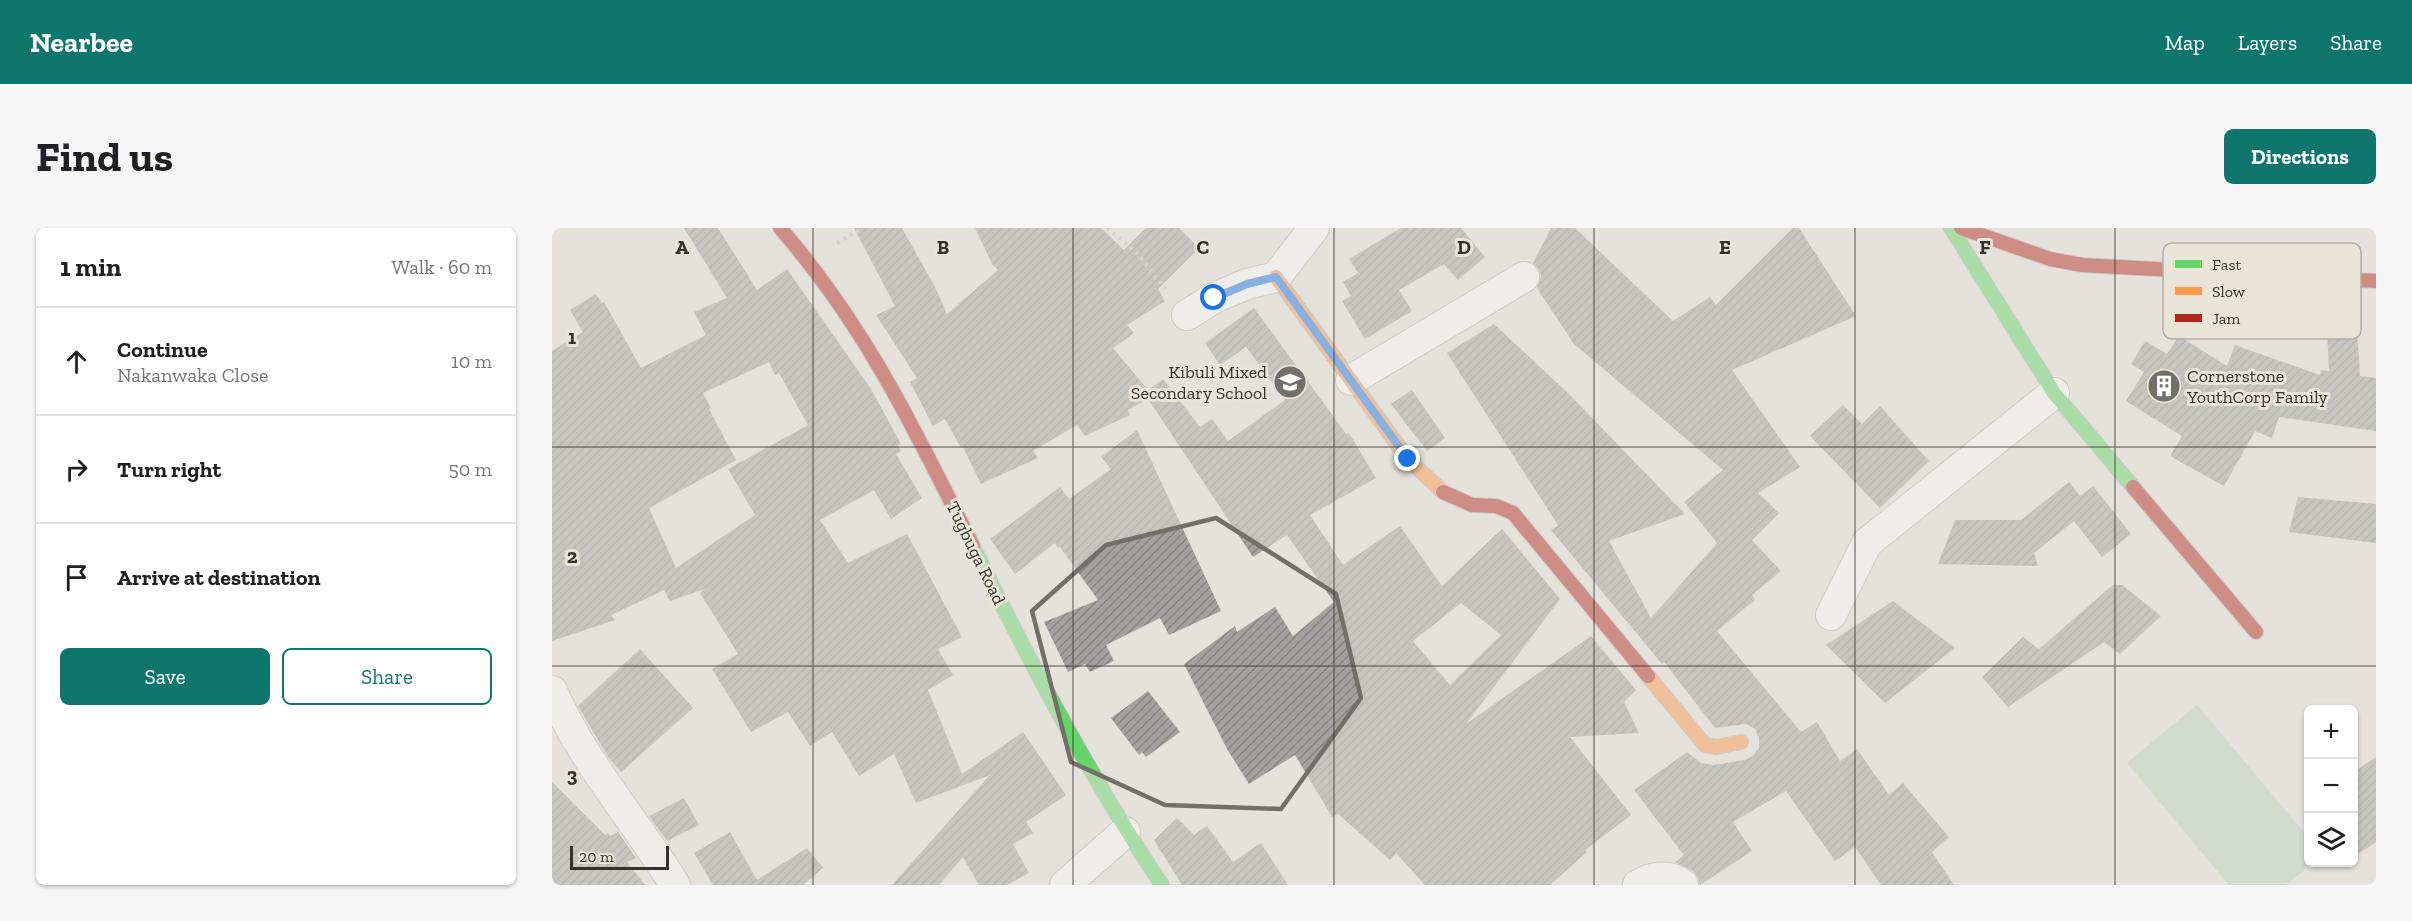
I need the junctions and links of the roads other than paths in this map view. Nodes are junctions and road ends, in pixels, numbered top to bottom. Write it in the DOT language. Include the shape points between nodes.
graph roads {
  1 [pos="780,228"];
  2 [pos="1314,228"];
  3 [pos="1951,228"];
  4 [pos="1961,228"];
  5 [pos="2163,269"];
  6 [pos="1524,276"];
  7 [pos="1276,277"];
  8 [pos="2361,280"];
  9 [pos="2376,281"];
  10 [pos="1187,315"];
  11 [pos="1351,380"];
  12 [pos="2054,393"];
  13 [pos="1831,615"];
  14 [pos="2256,632"];
  15 [pos="552,692"];
  16 [pos="1741,742"];
  17 [pos="1125,832"];
  18 [pos="675,885"];
  19 [pos="1065,885"];
  20 [pos="1162,885"];
  21 [pos="1638,885"];
  22 [pos="1683,885"];
  1 -- 17 [label="street, Tugbuga Road" via="809,259 857,328 905,412 1033,668"];
  2 -- 7 [label="street"];
  3 -- 12 [label="street"];
  4 -- 5 [label="street" via="2050,259 2082,265"];
  6 -- 11 [label="street"];
  7 -- 10 [label="street" via="1239,287"];
  7 -- 11 [label="street"];
  8 -- 9 [label="street"];
  11 -- 16 [label="street" via="1408,459 1443,492 1472,506 1496,506 1513,513 1705,745"];
  12 -- 13 [label="street" via="1867,543"];
  12 -- 14 [label="street"];
  15 -- 18 [label="street" via="591,764"];
  17 -- 19 [label="street"];
  17 -- 20 [label="street, Tugbuga Road"];
  21 -- 22 [label="street" via="1662,876"];
}
